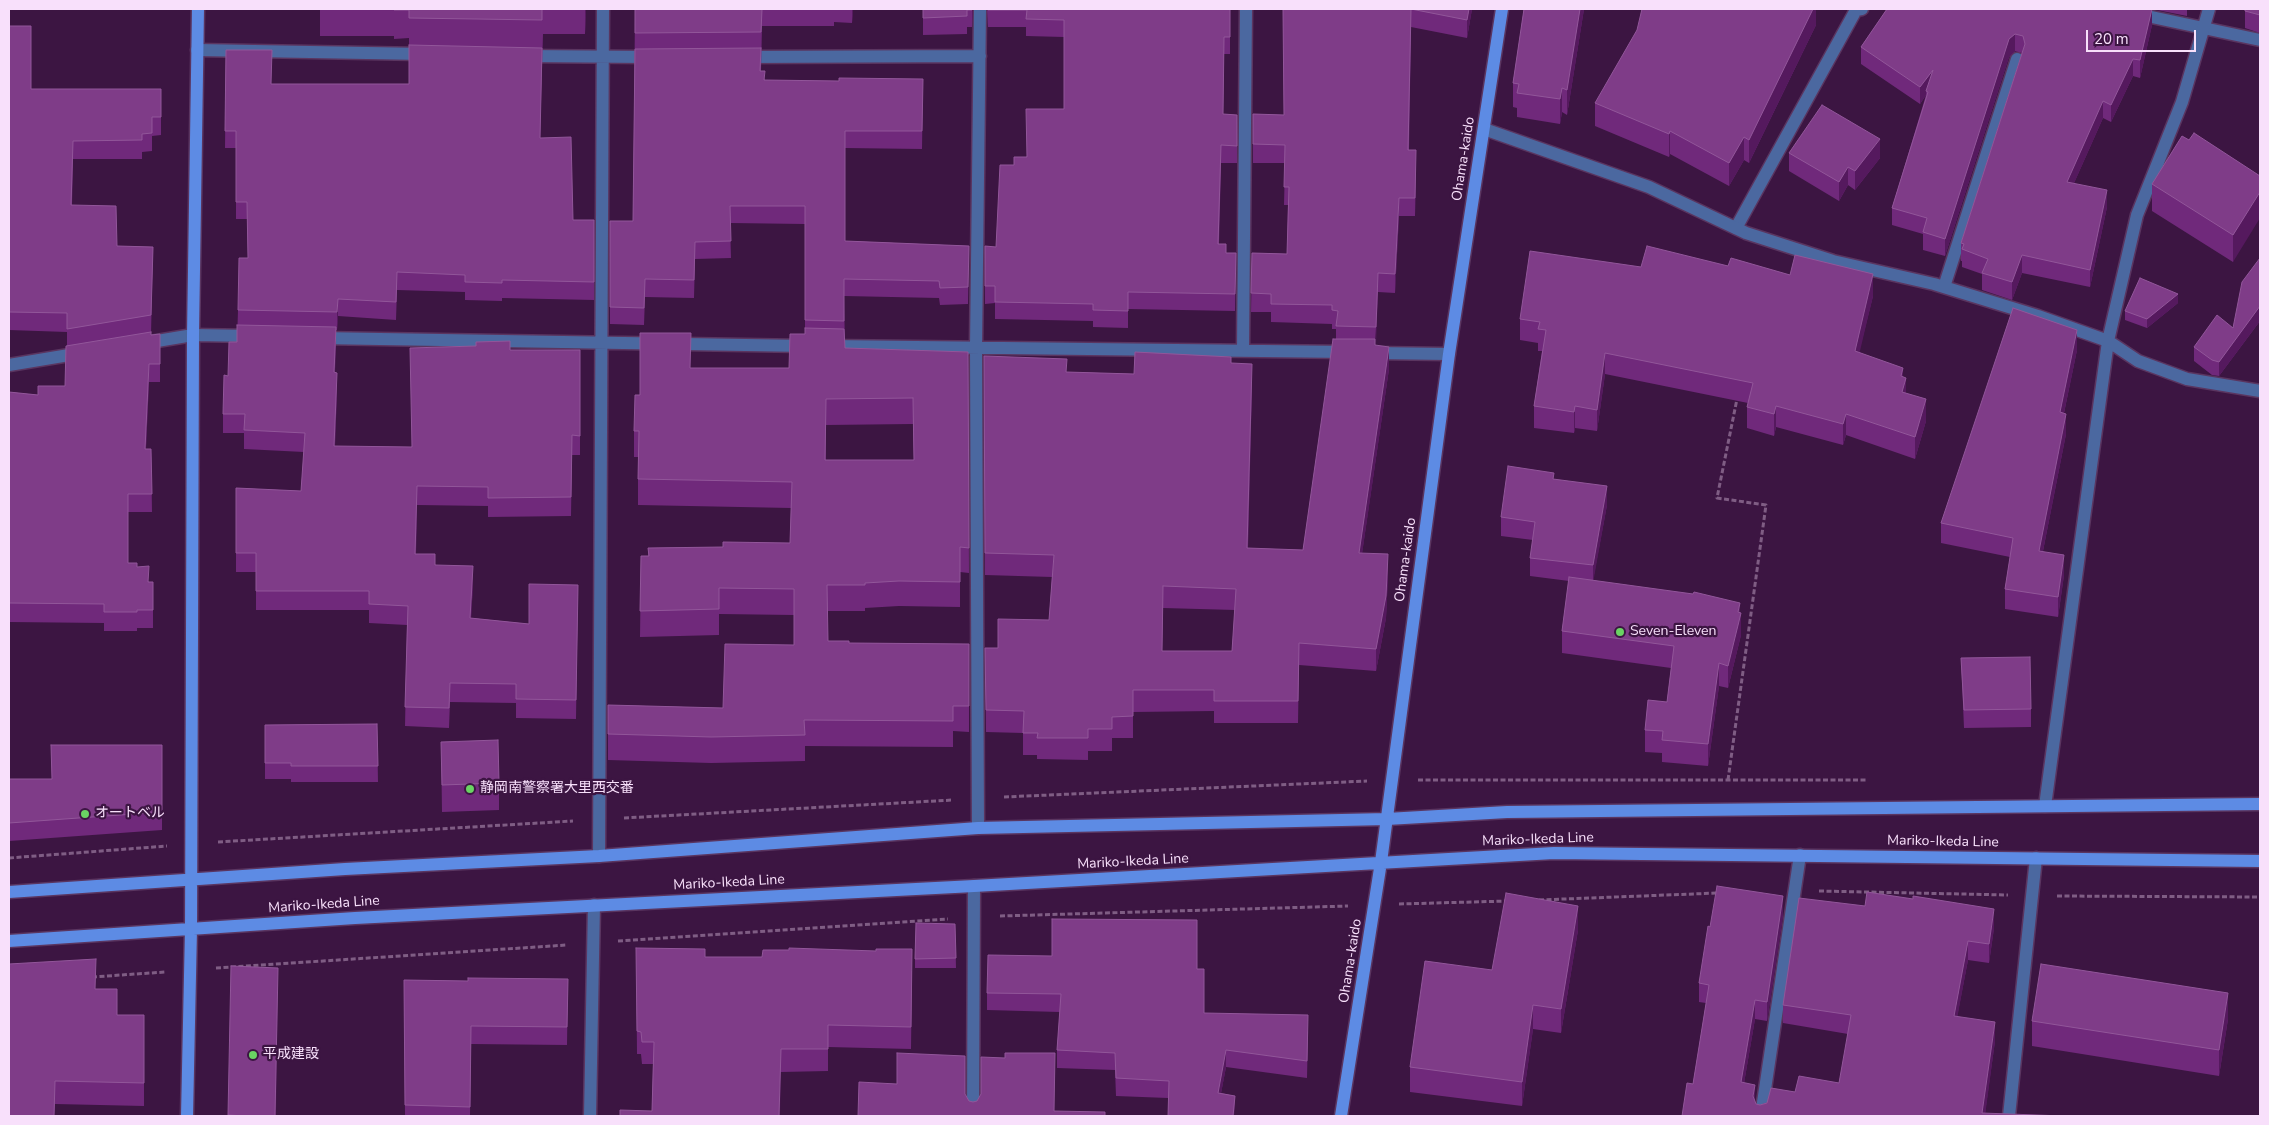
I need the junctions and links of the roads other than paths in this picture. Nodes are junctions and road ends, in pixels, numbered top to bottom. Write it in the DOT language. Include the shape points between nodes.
graph roads {
  1 [pos="198,9"];
  2 [pos="603,9"];
  3 [pos="980,9"];
  4 [pos="1246,9"];
  5 [pos="1502,9"];
  6 [pos="1862,9"];
  7 [pos="2114,9"];
  8 [pos="2209,9"];
  9 [pos="2203,28"];
  10 [pos="2260,40"];
  11 [pos="197,50"];
  12 [pos="435,54"];
  13 [pos="514,56"];
  14 [pos="980,56"];
  15 [pos="662,57"];
  16 [pos="732,57"];
  17 [pos="603,58"];
  18 [pos="2017,59"];
  19 [pos="1484,129"];
  20 [pos="1736,228"];
  21 [pos="1944,287"];
  22 [pos="193,335"];
  23 [pos="262,336"];
  24 [pos="302,337"];
  25 [pos="2108,341"];
  26 [pos="600,343"];
  27 [pos="134,345"];
  28 [pos="976,348"];
  29 [pos="1243,350"];
  30 [pos="96,351"];
  31 [pos="1449,354"];
  32 [pos="9,365"];
  33 [pos="2260,391"];
  34 [pos="2260,804"];
  35 [pos="2045,806"];
  36 [pos="1387,819"];
  37 [pos="978,828"];
  38 [pos="599,856"];
  39 [pos="1800,856"];
  40 [pos="2036,858"];
  41 [pos="2260,860"];
  42 [pos="1381,862"];
  43 [pos="190,881"];
  44 [pos="974,886"];
  45 [pos="9,892"];
  46 [pos="594,905"];
  47 [pos="191,929"];
  48 [pos="9,941"];
  49 [pos="187,1116"];
  50 [pos="590,1116"];
  51 [pos="972,1116"];
  52 [pos="1341,1116"];
  53 [pos="1761,1116"];
  54 [pos="2008,1116"];
  1 -- 11 [label="street"];
  2 -- 17 [label="street"];
  3 -- 14 [label="street"];
  4 -- 29 [label="street"];
  5 -- 19 [label="street, Ohama-kaido"];
  6 -- 20 [label="street" via="1856,10"];
  7 -- 9 [label="street"];
  8 -- 9 [label="street"];
  9 -- 10 [label="street"];
  9 -- 25 [label="street" via="2182,102 2137,215"];
  11 -- 12 [label="street"];
  11 -- 22 [label="street"];
  13 -- 17 [label="street"];
  14 -- 16 [label="street"];
  14 -- 28 [label="street"];
  15 -- 17 [label="street"];
  17 -- 26 [label="street"];
  18 -- 21 [label="street"];
  19 -- 20 [label="street" via="1649,187"];
  19 -- 31 [label="street, Ohama-kaido"];
  20 -- 21 [label="street" via="1832,261"];
  21 -- 25 [label="street"];
  22 -- 23 [label="street"];
  22 -- 27 [label="street"];
  22 -- 43 [label="street"];
  24 -- 26 [label="street"];
  25 -- 33 [label="street" via="2138,361 2186,380"];
  25 -- 35 [label="street"];
  26 -- 28 [label="street"];
  26 -- 38 [label="street"];
  28 -- 29 [label="street"];
  28 -- 37 [label="street"];
  29 -- 31 [label="street"];
  30 -- 32 [label="street"];
  31 -- 36 [label="street, Ohama-kaido"];
  34 -- 35 [label="street, Mariko-Ikeda Line"];
  35 -- 36 [label="street, Mariko-Ikeda Line" via="1507,812"];
  36 -- 37 [label="street, Mariko-Ikeda Line"];
  36 -- 42 [label="street, Ohama-kaido"];
  37 -- 38 [label="street, Mariko-Ikeda Line"];
  38 -- 43 [label="street, Mariko-Ikeda Line" via="345,869"];
  39 -- 40 [label="street, Mariko-Ikeda Line"];
  39 -- 42 [label="street, Mariko-Ikeda Line" via="1554,853"];
  39 -- 53 [label="street"];
  40 -- 41 [label="street, Mariko-Ikeda Line"];
  40 -- 54 [label="street"];
  42 -- 44 [label="street, Mariko-Ikeda Line"];
  42 -- 52 [label="street, Ohama-kaido"];
  43 -- 45 [label="street, Mariko-Ikeda Line"];
  43 -- 47 [label="street"];
  44 -- 46 [label="street, Mariko-Ikeda Line"];
  44 -- 51 [label="street"];
  46 -- 47 [label="street, Mariko-Ikeda Line"];
  46 -- 50 [label="street"];
  47 -- 48 [label="street, Mariko-Ikeda Line"];
  47 -- 49 [label="street"];
}
